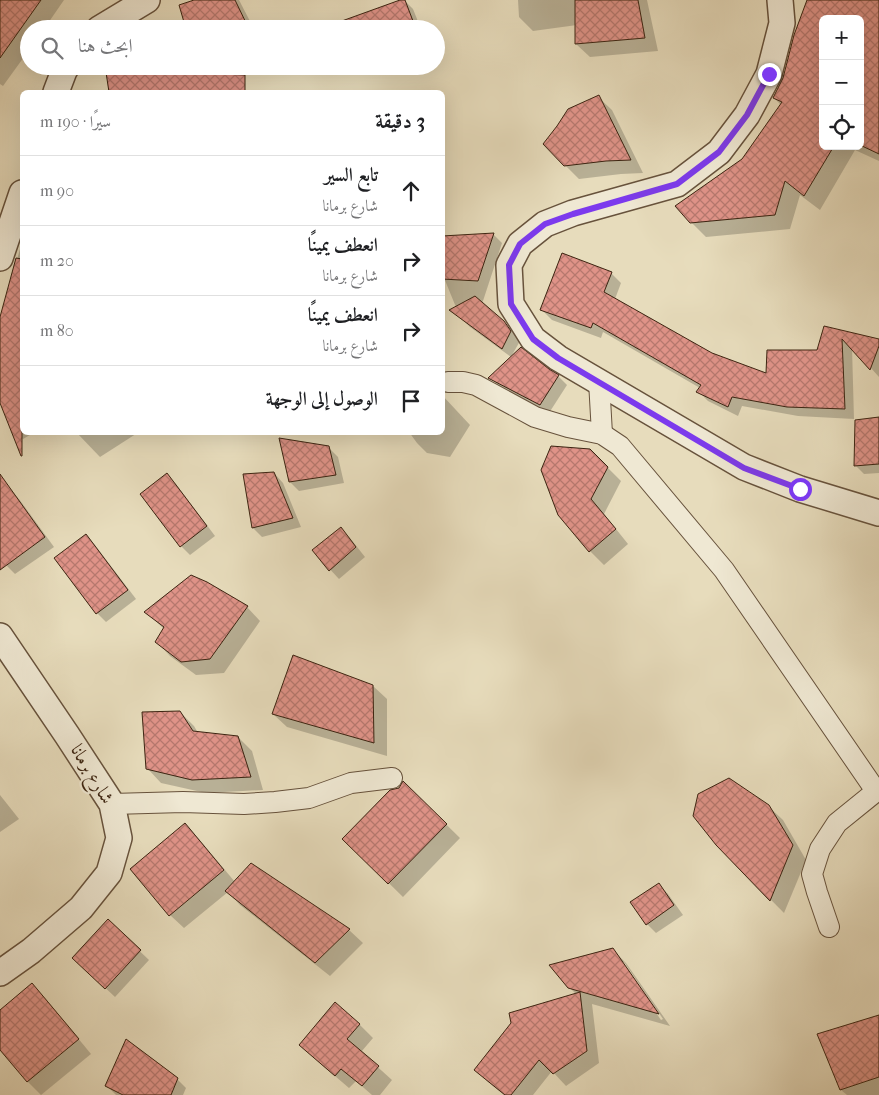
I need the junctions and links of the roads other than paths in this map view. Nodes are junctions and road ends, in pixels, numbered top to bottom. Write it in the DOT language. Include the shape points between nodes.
graph roads {
  1 [pos="147,0"];
  2 [pos="780,0"];
  3 [pos="113,20"];
  4 [pos="62,75"];
  5 [pos="57,90"];
  6 [pos="20,199"];
  7 [pos="0,258"];
  8 [pos="599,381"];
  9 [pos="448,382"];
  10 [pos="602,434"];
  11 [pos="879,513"];
  12 [pos="0,636"];
  13 [pos="392,778"];
  14 [pos="877,790"];
  15 [pos="112,804"];
  16 [pos="829,927"];
  17 [pos="0,973"];
  1 -- 3 [label="street"];
  2 -- 8 [label="street" via="782,24 769,74 747,115 719,152 677,184 545,224 520,244 509,265 511,304 533,339 558,358"];
  4 -- 5 [label="street"];
  6 -- 7 [label="street"];
  8 -- 10 [label="street"];
  8 -- 11 [label="street" via="744,468"];
  9 -- 10 [label="street" via="476,385 535,417 568,428"];
  10 -- 14 [label="street" via="620,446 724,570"];
  12 -- 15 [label="street, شارع برمانا"];
  13 -- 15 [label="street" via="351,783 309,798 275,802"];
  14 -- 16 [label="street" via="838,823 820,849 812,874"];
  15 -- 17 [label="street, شارع برمانا" via="120,838 108,873 81,908"];
}
